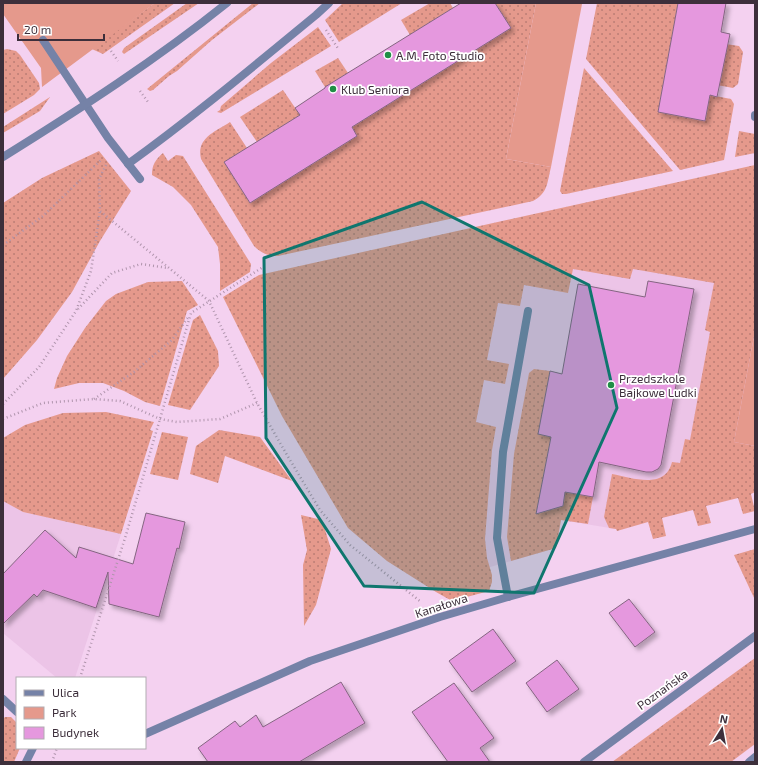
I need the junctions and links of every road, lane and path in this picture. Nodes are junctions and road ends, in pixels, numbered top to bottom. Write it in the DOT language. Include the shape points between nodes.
graph roads {
  1 [pos="226,3"];
  2 [pos="329,3"];
  3 [pos="43,40"];
  4 [pos="86,105"];
  5 [pos="114,147"];
  6 [pos="3,157"];
  7 [pos="128,164"];
  8 [pos="140,179"];
  9 [pos="100,211"];
  10 [pos="3,245"];
  11 [pos="263,267"];
  12 [pos="169,268"];
  13 [pos="209,302"];
  14 [pos="76,311"];
  15 [pos="528,311"];
  16 [pos="191,313"];
  17 [pos="94,399"];
  18 [pos="257,403"];
  19 [pos="3,404"];
  20 [pos="3,419"];
  21 [pos="160,419"];
  22 [pos="755,529"];
  23 [pos="508,597"];
  24 [pos="440,617"];
  25 [pos="755,636"];
  26 [pos="80,677"];
  27 [pos="3,699"];
  28 [pos="16,711"];
  29 [pos="146,734"];
  30 [pos="32,749"];
  31 [pos="57,749"];
  32 [pos="755,757"];
  33 [pos="26,762"];
  34 [pos="52,762"];
  35 [pos="584,762"];
  36 [pos="749,762"];
  1 -- 4 [label="street"];
  2 -- 7 [label="street"];
  3 -- 4 [label="street"];
  4 -- 5 [label="street"];
  4 -- 6 [label="street"];
  5 -- 7 [label="street"];
  5 -- 9 [label="path" via="99,179"];
  5 -- 10 [label="path" via="43,216"];
  7 -- 8 [label="street"];
  9 -- 12 [label="path"];
  9 -- 14 [label="path" via="92,271"];
  11 -- 13 [label="path"];
  12 -- 13 [label="path"];
  12 -- 14 [label="path" via="141,264 112,274"];
  13 -- 16 [label="path"];
  13 -- 18 [label="path"];
  14 -- 19 [label="path" via="39,367"];
  15 -- 23 [label="street" via="503,452 497,538"];
  16 -- 17 [label="path" via="172,340 134,372"];
  16 -- 21 [label="path"];
  17 -- 20 [label="path" via="43,403"];
  17 -- 21 [label="path" via="120,401"];
  18 -- 21 [label="path" via="220,419 177,422"];
  18 -- 24 [label="path" via="320,510 350,545"];
  21 -- 26 [label="path"];
  22 -- 23 [label="street, Kanałowa"];
  23 -- 24 [label="street, Kanałowa"];
  24 -- 29 [label="street, Kanałowa" via="310,661"];
  25 -- 35 [label="street, Poznańska"];
  27 -- 28 [label="street"];
  30 -- 33 [label="street"];
  31 -- 34 [label="path"];
  32 -- 36 [label="street"];
}
